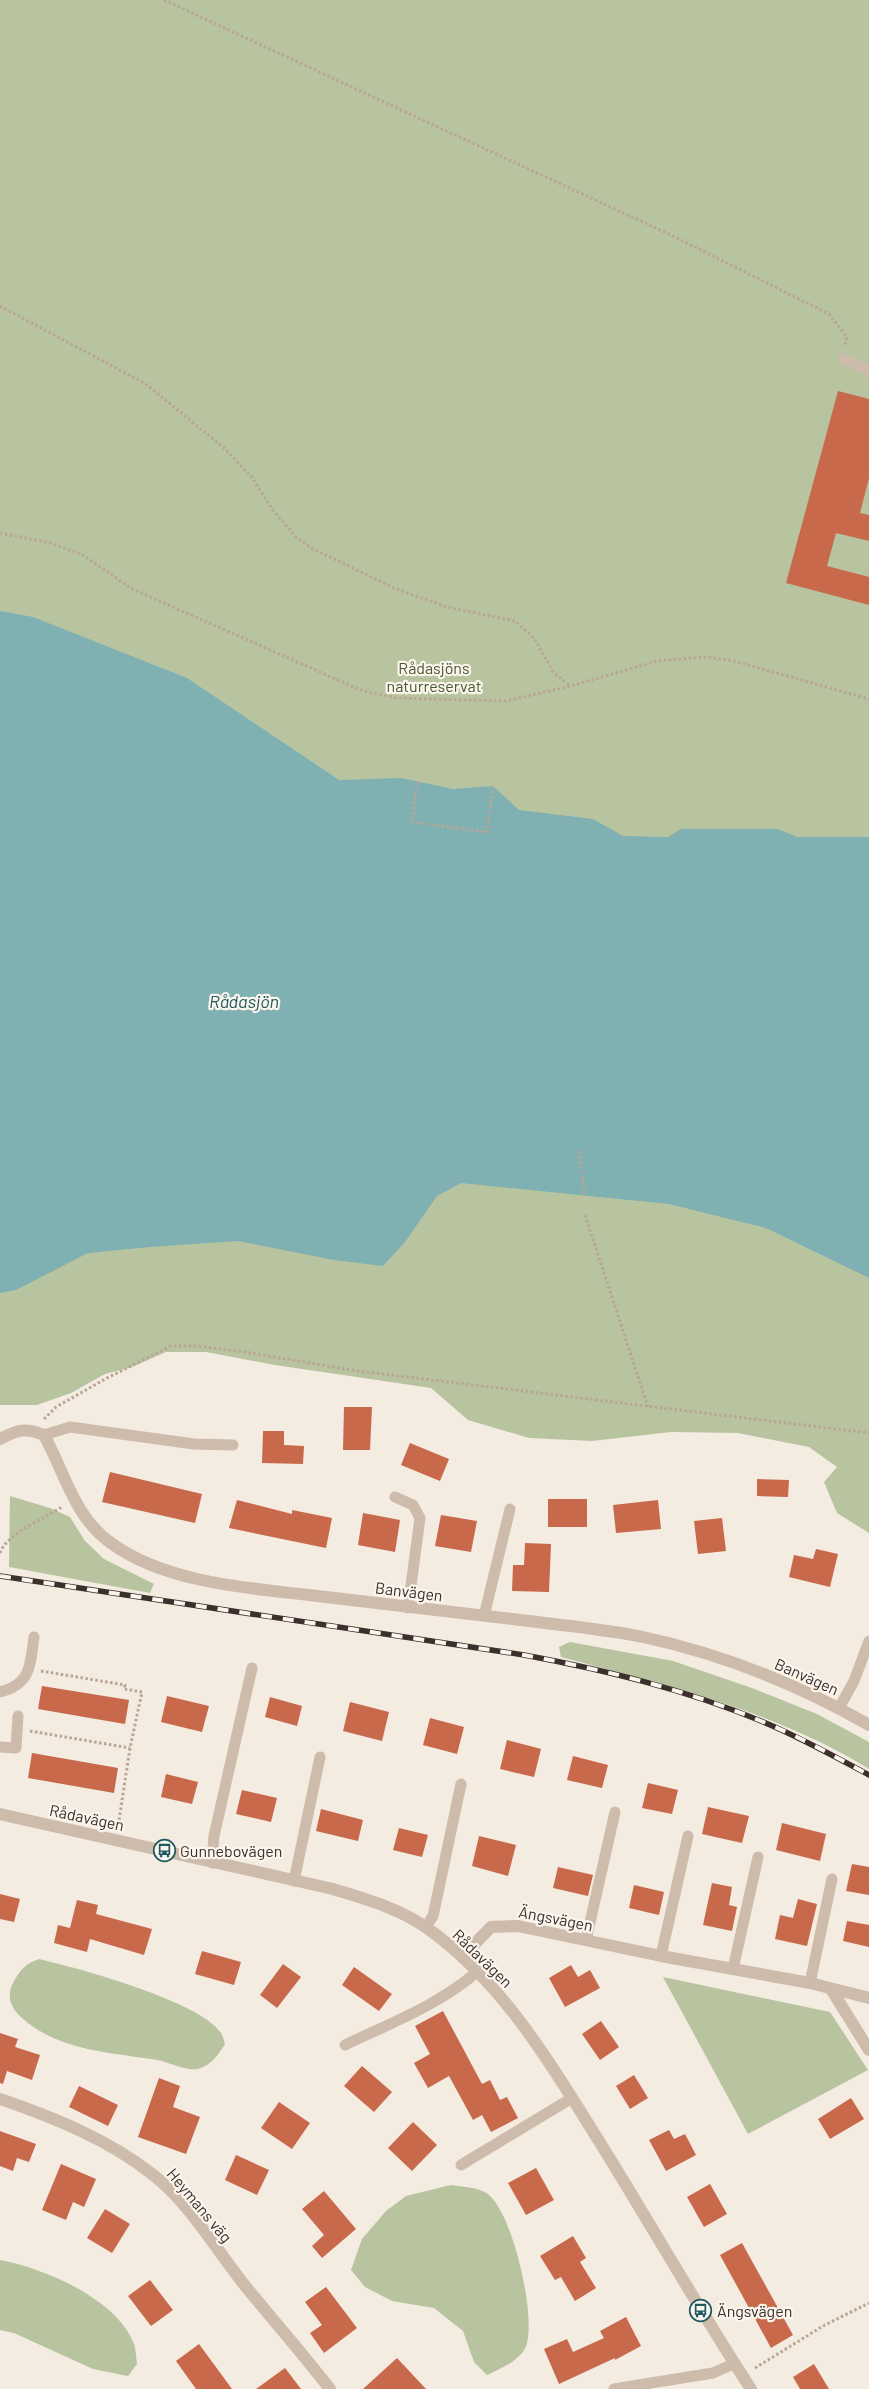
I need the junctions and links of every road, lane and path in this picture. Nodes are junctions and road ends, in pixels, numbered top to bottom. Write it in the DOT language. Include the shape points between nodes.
graph roads {
  1 [pos="164,0"];
  2 [pos="0,306"];
  3 [pos="843,359"];
  4 [pos="869,371"];
  5 [pos="0,533"];
  6 [pos="571,686"];
  7 [pos="869,700"];
  8 [pos="418,782"];
  9 [pos="493,786"];
  10 [pos="579,1151"];
  11 [pos="584,1196"];
  12 [pos="585,1215"];
  13 [pos="648,1407"];
  14 [pos="32,1430"];
  15 [pos="869,1433"];
  16 [pos="44,1435"];
  17 [pos="0,1438"];
  18 [pos="233,1445"];
  19 [pos="395,1498"];
  20 [pos="74,1499"];
  21 [pos="510,1509"];
  22 [pos="0,1554"];
  23 [pos="408,1608"];
  24 [pos="484,1616"];
  25 [pos="34,1637"];
  26 [pos="869,1641"];
  27 [pos="252,1668"];
  28 [pos="30,1669"];
  29 [pos="0,1692"];
  30 [pos="839,1708"];
  31 [pos="18,1716"];
  32 [pos="869,1725"];
  33 [pos="17,1731"];
  34 [pos="0,1747"];
  35 [pos="130,1748"];
  36 [pos="320,1757"];
  37 [pos="461,1784"];
  38 [pos="615,1812"];
  39 [pos="0,1814"];
  40 [pos="117,1832"];
  41 [pos="688,1836"];
  42 [pos="758,1858"];
  43 [pos="212,1863"];
  44 [pos="832,1879"];
  45 [pos="294,1881"];
  46 [pos="426,1927"];
  47 [pos="586,1940"];
  48 [pos="661,1956"];
  49 [pos="462,1957"];
  50 [pos="732,1969"];
  51 [pos="478,1971"];
  52 [pos="810,1983"];
  53 [pos="832,1989"];
  54 [pos="869,1998"];
  55 [pos="345,2045"];
  56 [pos="869,2050"];
  57 [pos="572,2098"];
  58 [pos="0,2099"];
  59 [pos="461,2165"];
  60 [pos="869,2303"];
  61 [pos="733,2364"];
  62 [pos="742,2376"];
  63 [pos="330,2389"];
  64 [pos="614,2389"];
  65 [pos="750,2389"];
  1 -- 3 [label="path" via="673,236 829,314 847,337"];
  2 -- 6 [label="path" via="146,384 224,448 251,476 272,510 296,537 313,549 448,607 515,621 535,639 553,672"];
  3 -- 4 [label="lane"];
  5 -- 6 [label="path" via="51,543 83,555 132,590 363,691 396,698 506,701"];
  6 -- 7 [label="path" via="657,661 705,657 734,661"];
  8 -- 9 [label="path" via="412,822 487,832"];
  10 -- 11 [label="path"];
  12 -- 13 [label="path"];
  13 -- 14 [label="path" via="358,1371 245,1352 171,1346 56,1407"];
  13 -- 15 [label="path"];
  14 -- 16 [label="street"];
  14 -- 17 [label="street" via="20,1429"];
  16 -- 18 [label="lane" via="70,1427 194,1444"];
  16 -- 20 [label="street, Banvägen"];
  19 -- 23 [label="lane" via="413,1506 420,1518"];
  20 -- 22 [label="path" via="18,1534 6,1543"];
  20 -- 23 [label="street, Banvägen" via="90,1524 109,1542 160,1569 265,1590"];
  21 -- 24 [label="lane"];
  23 -- 24 [label="street, Banvägen"];
  24 -- 30 [label="street, Banvägen" via="651,1639 751,1669"];
  25 -- 28 [label="lane"];
  26 -- 30 [label="lane" via="854,1682"];
  27 -- 43 [label="lane" via="214,1836"];
  28 -- 29 [label="lane" via="19,1683"];
  28 -- 35 [label="path" via="125,1685 124,1689 142,1692"];
  30 -- 32 [label="street, Banvägen"];
  31 -- 33 [label="lane"];
  33 -- 34 [label="lane" via="16,1748"];
  33 -- 35 [label="path"];
  35 -- 40 [label="path"];
  36 -- 45 [label="lane"];
  37 -- 46 [label="lane" via="433,1916"];
  38 -- 47 [label="lane"];
  39 -- 43 [label="street, Rådavägen"];
  41 -- 48 [label="lane"];
  42 -- 50 [label="lane"];
  43 -- 45 [label="street, Rådavägen"];
  44 -- 52 [label="lane"];
  45 -- 46 [label="street, Rådavägen" via="372,1901"];
  46 -- 49 [label="street, Rådavägen"];
  47 -- 48 [label="street, Ängsvägen"];
  47 -- 49 [label="street, Ängsvägen" via="518,1926 491,1927"];
  48 -- 50 [label="street, Ängsvägen"];
  49 -- 51 [label="street, Rådavägen"];
  50 -- 52 [label="street, Ängsvägen"];
  51 -- 55 [label="lane" via="438,2000"];
  51 -- 57 [label="street, Rådavägen" via="525,2026"];
  52 -- 53 [label="street, Ängsvägen"];
  53 -- 54 [label="street, Ängsvägen"];
  53 -- 56 [label="street"];
  57 -- 59 [label="lane"];
  57 -- 61 [label="street, Rådavägen"];
  58 -- 63 [label="street, Heymans väg" via="99,2140 152,2174 177,2197"];
  60 -- 62 [label="path" via="823,2326"];
  61 -- 62 [label="street, Rådavägen"];
  61 -- 64 [label="lane" via="713,2373"];
  62 -- 65 [label="street, Rådavägen"];
}
